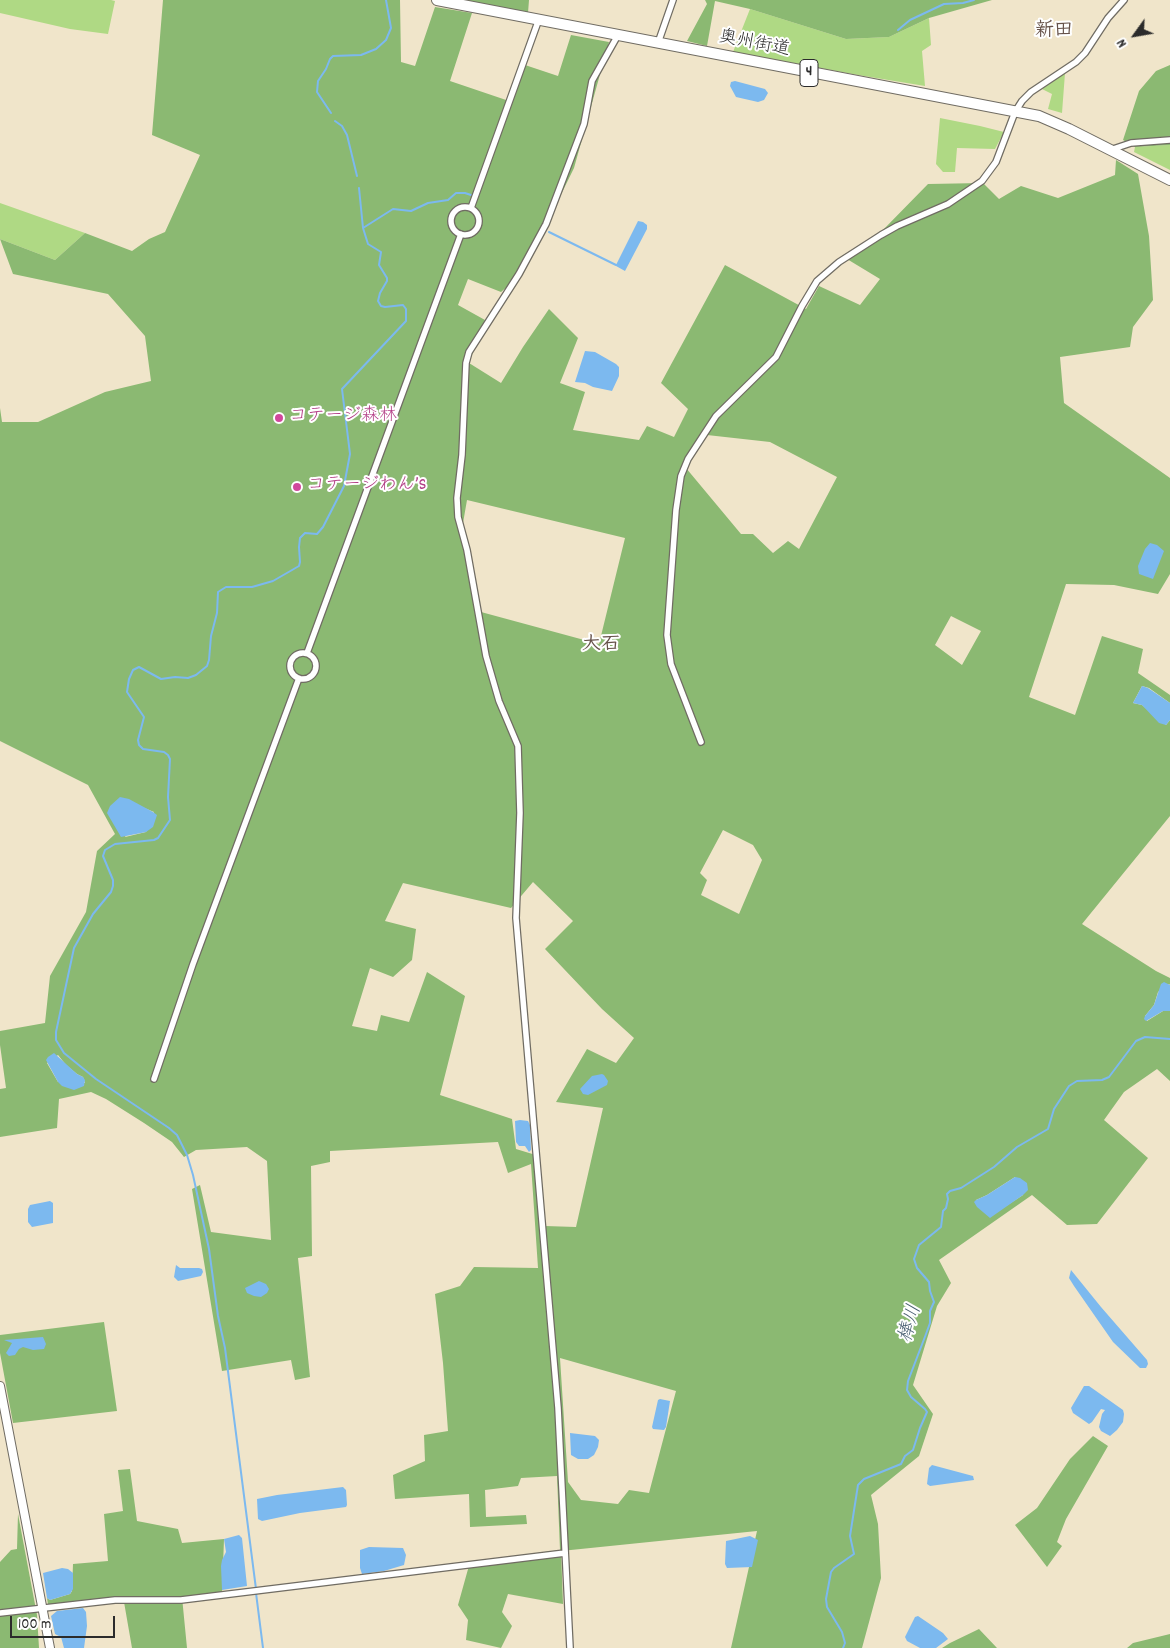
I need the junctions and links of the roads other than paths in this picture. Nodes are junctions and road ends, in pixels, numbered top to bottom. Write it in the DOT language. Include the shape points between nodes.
graph roads {
  1 [pos="437,0"];
  2 [pos="673,0"];
  3 [pos="1124,0"];
  4 [pos="539,19"];
  5 [pos="618,35"];
  6 [pos="658,43"];
  7 [pos="1014,112"];
  8 [pos="1170,140"];
  9 [pos="1110,150"];
  10 [pos="1170,180"];
  11 [pos="471,208"];
  12 [pos="461,234"];
  13 [pos="307,653"];
  14 [pos="299,678"];
  15 [pos="702,742"];
  16 [pos="154,1079"];
  17 [pos="0,1386"];
  18 [pos="565,1553"];
  19 [pos="42,1608"];
  20 [pos="0,1613"];
  21 [pos="50,1648"];
  22 [pos="570,1648"];
  1 -- 4 [label="highway, 奥州街道 / 4"];
  2 -- 6 [label="street"];
  3 -- 7 [label="street" via="1085,53 1032,92"];
  4 -- 5 [label="highway, 奥州街道 / 4"];
  4 -- 11 [label="street"];
  5 -- 6 [label="highway, 奥州街道 / 4"];
  5 -- 18 [label="street" via="592,81 584,124 546,224 519,274 469,352 457,498 486,656 518,746 517,931 550,1299"];
  6 -- 7 [label="highway, 奥州街道 / 4"];
  7 -- 9 [label="highway, 奥州街道 / 4" via="1054,122"];
  7 -- 15 [label="street" via="996,162 982,181 948,204 897,226 839,262 817,282 776,357 716,416 683,468 676,510 667,635 672,664"];
  8 -- 9 [label="street" via="1131,143"];
  9 -- 10 [label="highway, 奥州街道 / 4"];
  11 -- 12 [label="street" via="477,215 478,224 473,232"];
  11 -- 12 [label="street" via="458,208 452,215 451,224"];
  12 -- 13 [label="street"];
  13 -- 14 [label="street" via="314,658 316,671 308,678"];
  13 -- 14 [label="street" via="299,653 290,661 292,674"];
  14 -- 16 [label="street"];
  17 -- 19 [label="street"];
  18 -- 19 [label="street" via="181,1600 115,1600"];
  18 -- 22 [label="street"];
  19 -- 20 [label="street"];
  19 -- 21 [label="street"];
}
